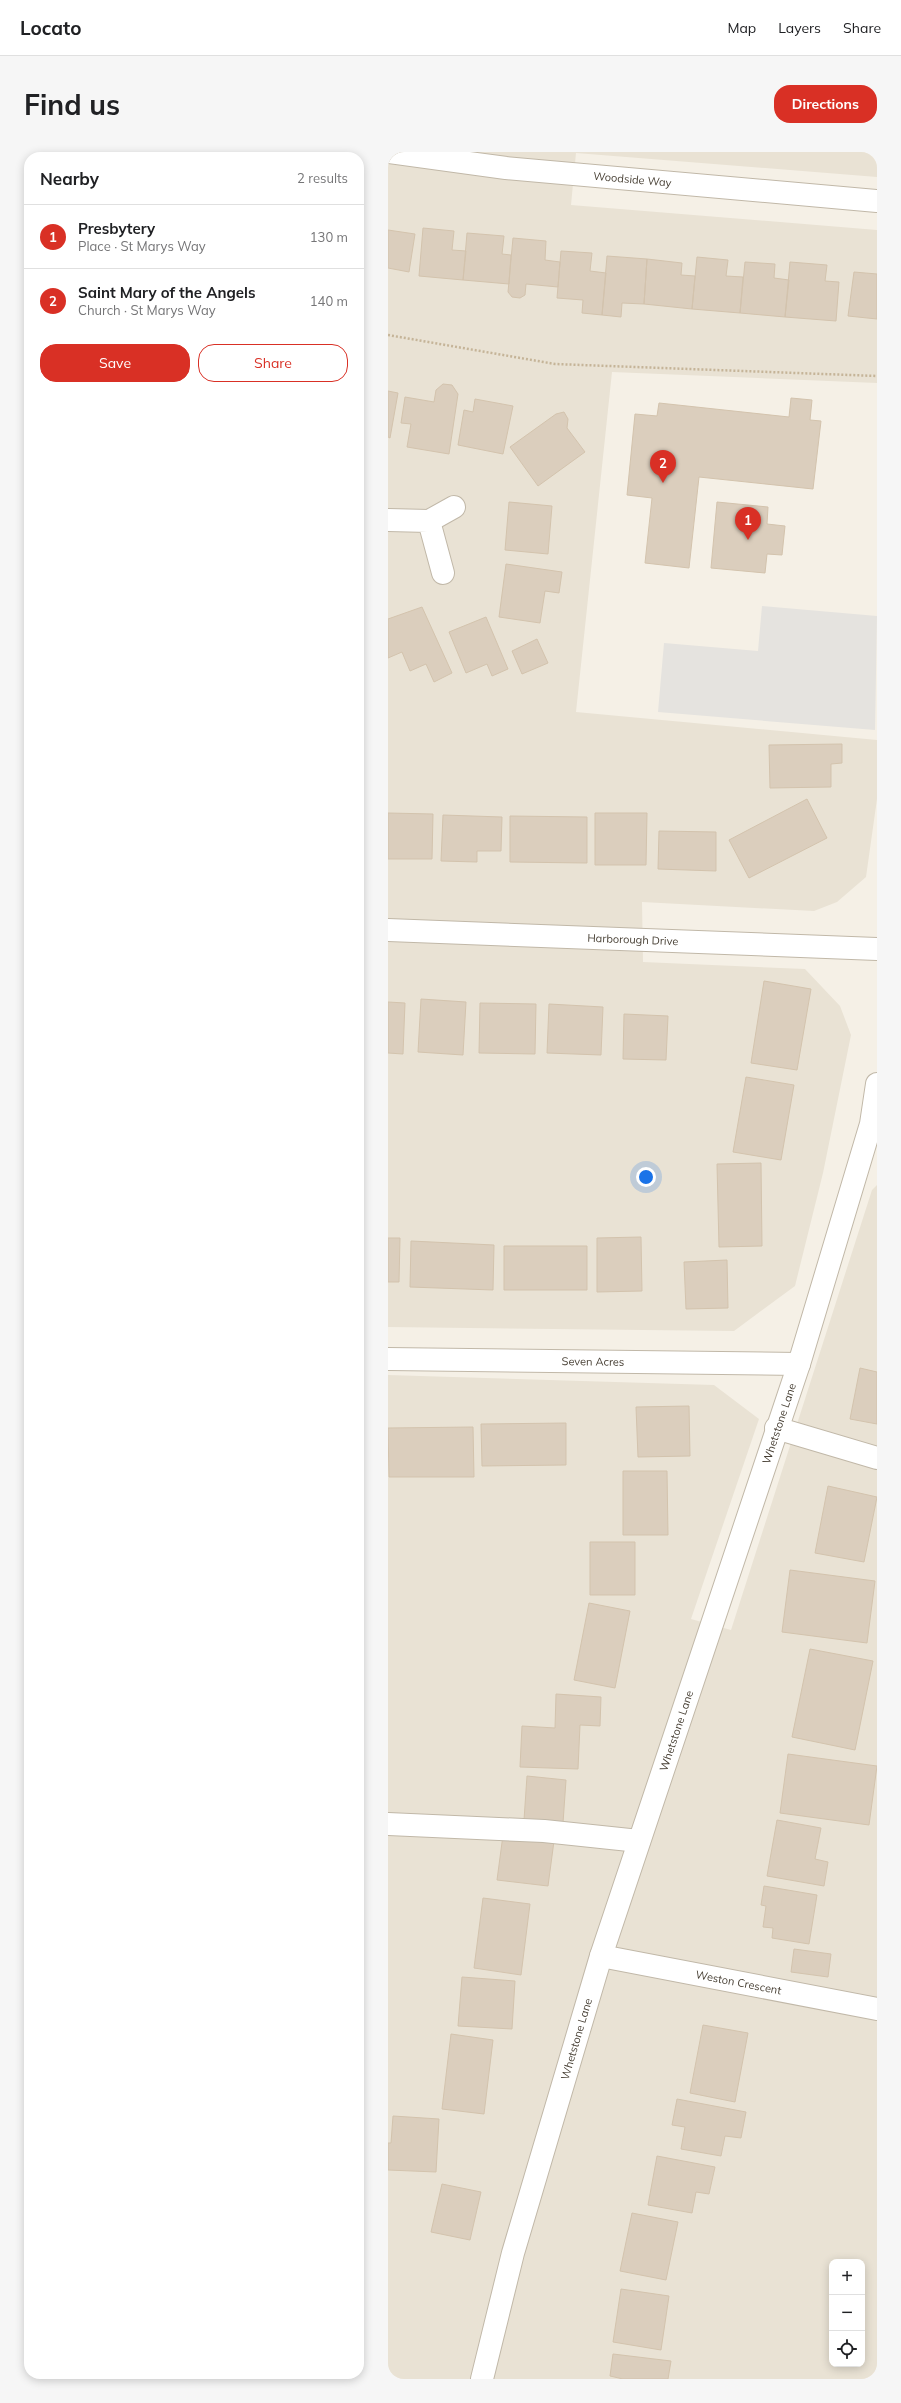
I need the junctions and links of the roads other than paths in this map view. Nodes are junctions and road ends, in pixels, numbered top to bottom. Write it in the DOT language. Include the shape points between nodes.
graph roads {
  1 [pos="388,152"];
  2 [pos="508,160"];
  3 [pos="877,201"];
  4 [pos="454,507"];
  5 [pos="388,520"];
  6 [pos="429,521"];
  7 [pos="444,573"];
  8 [pos="388,930"];
  9 [pos="877,949"];
  10 [pos="877,1084"];
  11 [pos="874,1125"];
  12 [pos="388,1359"];
  13 [pos="798,1364"];
  14 [pos="776,1428"];
  15 [pos="877,1458"];
  16 [pos="388,1824"];
  17 [pos="639,1841"];
  18 [pos="601,1956"];
  19 [pos="877,2009"];
  20 [pos="482,2379"];
  1 -- 2 [label="street, Woodside Way"];
  2 -- 3 [label="street, Woodside Way"];
  4 -- 6 [label="street"];
  5 -- 6 [label="street"];
  6 -- 7 [label="street"];
  8 -- 9 [label="street, Harborough Drive"];
  10 -- 11 [label="street, Whetstone Lane"];
  11 -- 13 [label="street, Whetstone Lane"];
  12 -- 13 [label="street, Seven Acres"];
  13 -- 14 [label="street, Whetstone Lane"];
  14 -- 15 [label="street"];
  14 -- 17 [label="street, Whetstone Lane"];
  16 -- 17 [label="street" via="544,1831"];
  17 -- 18 [label="street, Whetstone Lane"];
  18 -- 19 [label="street, Weston Crescent"];
  18 -- 20 [label="street, Whetstone Lane" via="513,2252"];
}
